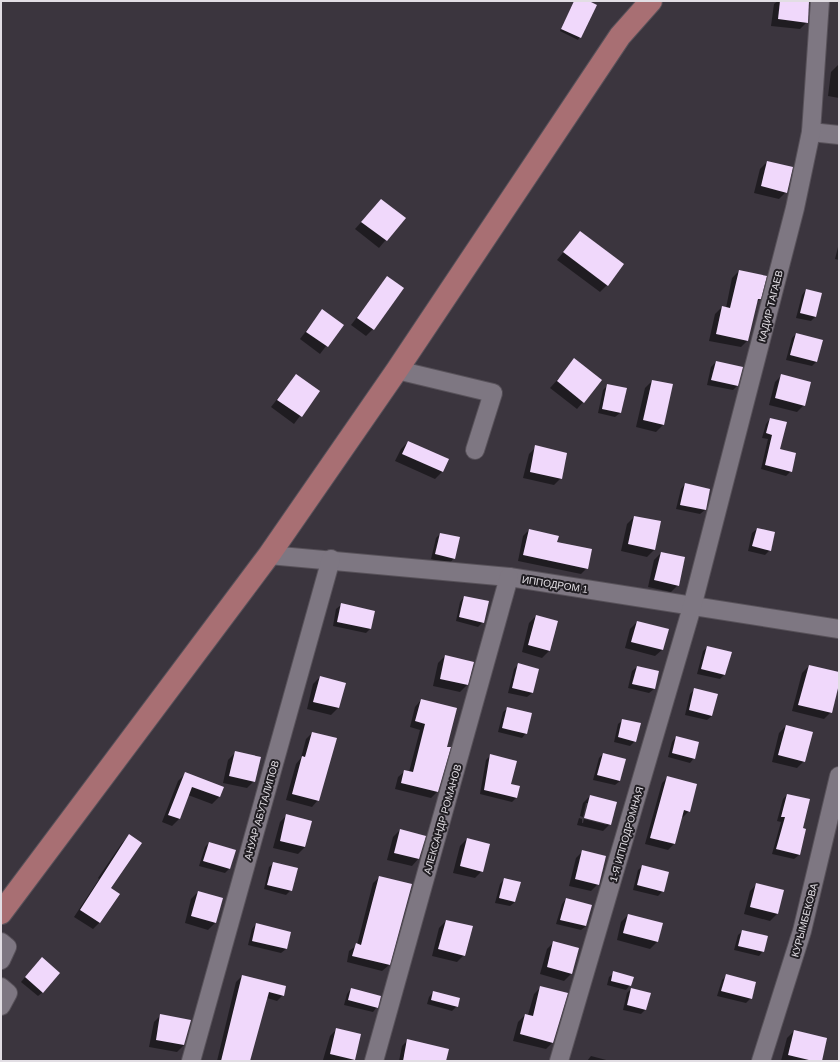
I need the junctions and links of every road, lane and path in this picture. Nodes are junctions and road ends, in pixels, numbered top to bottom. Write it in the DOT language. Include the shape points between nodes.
graph roads {
  1 [pos="633,1"];
  2 [pos="651,1"];
  3 [pos="820,1"];
  4 [pos="620,36"];
  5 [pos="810,132"];
  6 [pos="839,135"];
  7 [pos="398,370"];
  8 [pos="475,450"];
  9 [pos="269,555"];
  10 [pos="331,559"];
  11 [pos="509,577"];
  12 [pos="692,607"];
  13 [pos="839,629"];
  14 [pos="839,776"];
  15 [pos="1,913"];
  16 [pos="1,942"];
  17 [pos="1,960"];
  18 [pos="1,987"];
  19 [pos="1,1006"];
  20 [pos="191,1061"];
  21 [pos="374,1061"];
  22 [pos="559,1061"];
  23 [pos="761,1061"];
  1 -- 4 [label="main road"];
  2 -- 4 [label="main road"];
  3 -- 5 [label="street, КАДИР ТАГАЕВ"];
  4 -- 7 [label="main road"];
  5 -- 6 [label="street"];
  5 -- 12 [label="street, КАДИР ТАГАЕВ" via="795,208"];
  7 -- 8 [label="street" via="494,393"];
  7 -- 9 [label="main road"];
  9 -- 10 [label="street, ИППОДРОМ 1"];
  9 -- 15 [label="main road"];
  10 -- 11 [label="street, ИППОДРОМ 1"];
  10 -- 20 [label="street, АНУАР АБУТАЛИПОВ"];
  11 -- 12 [label="street, ИППОДРОМ 1"];
  11 -- 21 [label="street, АЛЕКСАНДР РОМАНОВ"];
  12 -- 13 [label="street, ИППОДРОМ 1" via="719,609"];
  12 -- 22 [label="street, 1-Я ИППОДРОМНАЯ"];
  14 -- 23 [label="street, КУРЫМБЕКОВА" via="802,931"];
  16 -- 17 [label="street" via="7,947"];
  18 -- 19 [label="street" via="8,993"];
}
